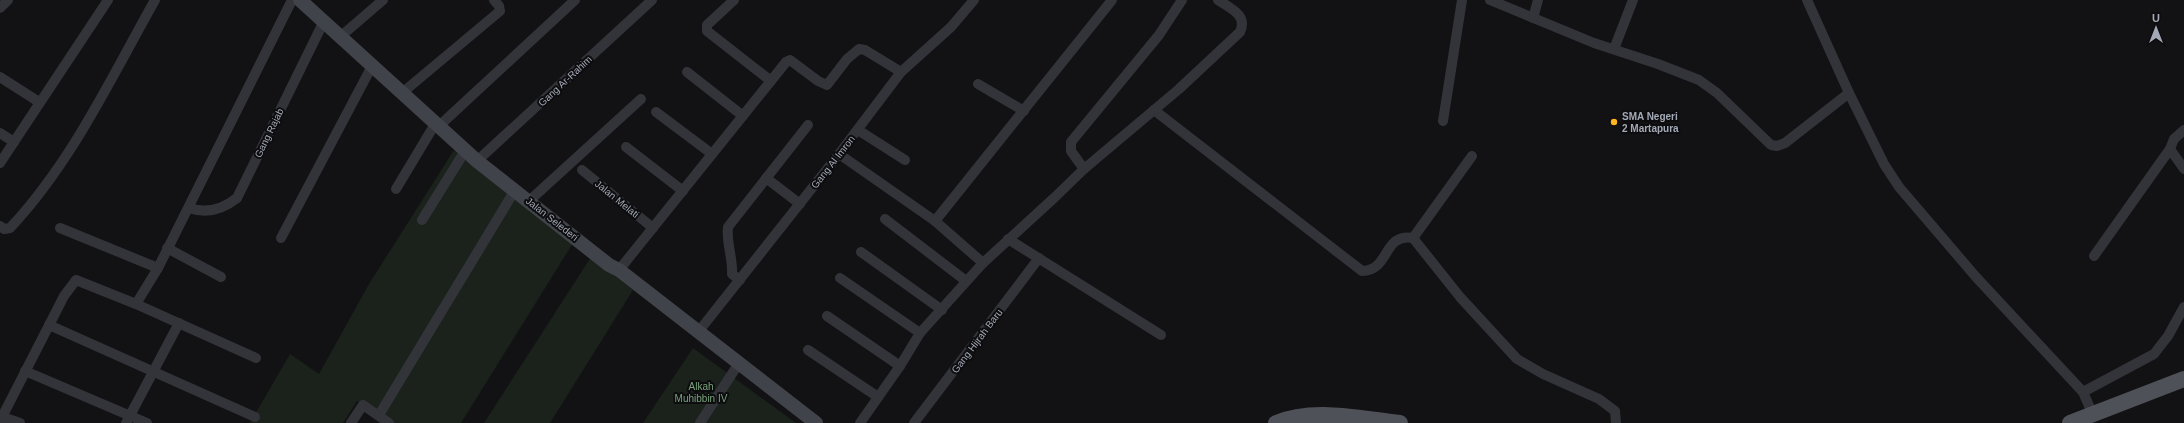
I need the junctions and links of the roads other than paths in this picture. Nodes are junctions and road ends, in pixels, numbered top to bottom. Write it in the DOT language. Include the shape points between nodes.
graph roads {
  1 [pos="8,0"];
  2 [pos="108,0"];
  3 [pos="155,0"];
  4 [pos="292,0"];
  5 [pos="300,0"];
  6 [pos="383,0"];
  7 [pos="494,0"];
  8 [pos="575,0"];
  9 [pos="652,0"];
  10 [pos="734,0"];
  11 [pos="974,0"];
  12 [pos="1112,0"];
  13 [pos="1182,0"];
  14 [pos="1218,0"];
  15 [pos="1462,0"];
  16 [pos="1490,0"];
  17 [pos="1538,0"];
  18 [pos="1633,0"];
  19 [pos="1807,0"];
  20 [pos="0,8"];
  21 [pos="1533,18"];
  22 [pos="324,21"];
  23 [pos="340,37"];
  24 [pos="1614,49"];
  25 [pos="372,66"];
  26 [pos="687,72"];
  27 [pos="901,72"];
  28 [pos="0,77"];
  29 [pos="771,80"];
  30 [pos="978,84"];
  31 [pos="402,93"];
  32 [pos="1849,94"];
  33 [pos="641,99"];
  34 [pos="39,102"];
  35 [pos="1154,110"];
  36 [pos="656,112"];
  37 [pos="1024,112"];
  38 [pos="742,116"];
  39 [pos="1443,121"];
  40 [pos="437,125"];
  41 [pos="808,125"];
  42 [pos="858,130"];
  43 [pos="2184,130"];
  44 [pos="0,133"];
  45 [pos="14,142"];
  46 [pos="626,147"];
  47 [pos="2170,148"];
  48 [pos="465,151"];
  49 [pos="712,154"];
  50 [pos="840,154"];
  51 [pos="1472,156"];
  52 [pos="905,160"];
  53 [pos="477,161"];
  54 [pos="0,163"];
  55 [pos="1084,169"];
  56 [pos="2184,169"];
  57 [pos="582,170"];
  58 [pos="766,178"];
  59 [pos="396,189"];
  60 [pos="514,190"];
  61 [pos="682,191"];
  62 [pos="529,201"];
  63 [pos="800,204"];
  64 [pos="189,208"];
  65 [pos="886,219"];
  66 [pos="422,220"];
  67 [pos="935,221"];
  68 [pos="0,226"];
  69 [pos="60,228"];
  70 [pos="653,228"];
  71 [pos="281,238"];
  72 [pos="1413,238"];
  73 [pos="1008,239"];
  74 [pos="167,248"];
  75 [pos="861,252"];
  76 [pos="2094,256"];
  77 [pos="1039,258"];
  78 [pos="982,263"];
  79 [pos="158,268"];
  80 [pos="619,270"];
  81 [pos="221,277"];
  82 [pos="840,278"];
  83 [pos="740,280"];
  84 [pos="966,281"];
  85 [pos="136,304"];
  86 [pos="2184,307"];
  87 [pos="942,310"];
  88 [pos="827,316"];
  89 [pos="179,323"];
  90 [pos="49,326"];
  91 [pos="700,330"];
  92 [pos="920,333"];
  93 [pos="1161,335"];
  94 [pos="808,350"];
  95 [pos="256,358"];
  96 [pos="740,363"];
  97 [pos="900,366"];
  98 [pos="25,371"];
  99 [pos="153,371"];
  100 [pos="2184,379"];
  101 [pos="2083,392"];
  102 [pos="878,397"];
  103 [pos="379,415"];
  104 [pos="2093,415"];
  105 [pos="255,416"];
  106 [pos="1,417"];
  107 [pos="128,419"];
  108 [pos="813,422"];
  109 [pos="20,423"];
  110 [pos="147,423"];
  111 [pos="351,423"];
  112 [pos="389,423"];
  113 [pos="700,423"];
  114 [pos="860,423"];
  115 [pos="914,423"];
  116 [pos="1276,423"];
  117 [pos="1400,423"];
  118 [pos="1616,423"];
  119 [pos="2070,423"];
  1 -- 20 [label="street"];
  2 -- 34 [label="street"];
  3 -- 68 [label="street" via="103,94 46,187 10,228 4,229"];
  4 -- 64 [label="street"];
  5 -- 22 [label="street, Jalan Selederi"];
  6 -- 23 [label="street"];
  7 -- 31 [label="street" via="500,11"];
  8 -- 40 [label="street"];
  9 -- 53 [label="street, Gang Ar-Rahim"];
  10 -- 29 [label="street" via="707,25 707,31"];
  11 -- 27 [label="street, Gang Al Imron" via="951,27"];
  12 -- 37 [label="street"];
  13 -- 55 [label="street" via="1160,35 1071,142 1071,151"];
  14 -- 35 [label="street" via="1241,16 1243,22 1240,32"];
  15 -- 39 [label="street"];
  16 -- 21 [label="street"];
  17 -- 21 [label="street"];
  18 -- 24 [label="street"];
  19 -- 32 [label="street"];
  21 -- 24 [label="street"];
  22 -- 23 [label="street, Jalan Selederi"];
  22 -- 64 [label="street, Gang Rajab" via="237,198 227,206 212,211 200,212"];
  23 -- 25 [label="street, Jalan Selederi"];
  24 -- 32 [label="street" via="1699,80 1717,93 1771,145 1776,146 1785,143"];
  25 -- 31 [label="street, Jalan Selederi"];
  25 -- 71 [label="street"];
  26 -- 38 [label="street"];
  27 -- 29 [label="street" via="865,50 859,49 847,59 827,86 790,60"];
  27 -- 42 [label="street, Gang Al Imron"];
  28 -- 34 [label="street"];
  29 -- 38 [label="street"];
  30 -- 37 [label="street"];
  31 -- 40 [label="street, Jalan Selederi"];
  32 -- 101 [label="street" via="1884,164 1899,187 1976,277"];
  33 -- 62 [label="street"];
  34 -- 45 [label="street"];
  35 -- 55 [label="street"];
  35 -- 72 [label="street" via="1362,271 1379,266 1386,252 1397,240"];
  36 -- 49 [label="street"];
  37 -- 67 [label="street"];
  38 -- 49 [label="street"];
  40 -- 48 [label="street, Jalan Selederi"];
  40 -- 59 [label="street"];
  41 -- 58 [label="street"];
  42 -- 50 [label="street, Gang Al Imron"];
  42 -- 52 [label="street"];
  43 -- 47 [label="street" via="2174,139"];
  44 -- 45 [label="street"];
  45 -- 54 [label="street"];
  46 -- 61 [label="street"];
  47 -- 56 [label="street"];
  47 -- 76 [label="street"];
  48 -- 53 [label="street, Jalan Selederi"];
  48 -- 66 [label="street"];
  49 -- 61 [label="street"];
  50 -- 63 [label="street, Gang Al Imron"];
  50 -- 67 [label="street"];
  51 -- 72 [label="street"];
  53 -- 60 [label="street, Jalan Selederi"];
  55 -- 73 [label="street"];
  57 -- 70 [label="street, Jalan Melati"];
  58 -- 63 [label="street"];
  58 -- 83 [label="street" via="728,226 727,236 733,260 732,274"];
  60 -- 62 [label="street, Jalan Selederi"];
  60 -- 103 [label="street"];
  61 -- 70 [label="street"];
  62 -- 80 [label="street, Jalan Selederi" via="609,265"];
  63 -- 83 [label="street, Gang Al Imron"];
  64 -- 74 [label="street"];
  65 -- 84 [label="street"];
  67 -- 78 [label="street"];
  69 -- 79 [label="street"];
  70 -- 80 [label="street"];
  72 -- 118 [label="street" via="1460,297 1517,359 1543,374 1599,399 1615,411"];
  73 -- 77 [label="street"];
  73 -- 78 [label="street"];
  74 -- 79 [label="street"];
  74 -- 81 [label="street"];
  75 -- 87 [label="street"];
  77 -- 93 [label="street"];
  77 -- 115 [label="street, Gang Hijrah Baru"];
  78 -- 84 [label="street"];
  79 -- 85 [label="street"];
  80 -- 91 [label="street, Jalan Selederi"];
  82 -- 92 [label="street"];
  83 -- 91 [label="street, Gang Al Imron"];
  84 -- 87 [label="street"];
  85 -- 89 [label="street"];
  85 -- 90 [label="street" via="76,280 71,284"];
  86 -- 101 [label="street" via="2168,336 2154,354"];
  87 -- 92 [label="street"];
  88 -- 97 [label="street"];
  89 -- 95 [label="street"];
  89 -- 99 [label="street"];
  90 -- 98 [label="street"];
  90 -- 99 [label="street"];
  91 -- 96 [label="street, Jalan Selederi"];
  92 -- 97 [label="street"];
  94 -- 102 [label="street"];
  96 -- 108 [label="street, Jalan Selederi"];
  96 -- 113 [label="street"];
  97 -- 102 [label="street"];
  98 -- 106 [label="street"];
  98 -- 107 [label="street"];
  99 -- 105 [label="street"];
  99 -- 107 [label="street"];
  100 -- 104 [label="main road"];
  101 -- 104 [label="street"];
  102 -- 114 [label="street"];
  103 -- 111 [label="street" via="363,405"];
  103 -- 112 [label="street"];
  104 -- 119 [label="main road"];
  106 -- 109 [label="street"];
  107 -- 110 [label="street"];
  116 -- 117 [label="main road" via="1300,415"];
}
